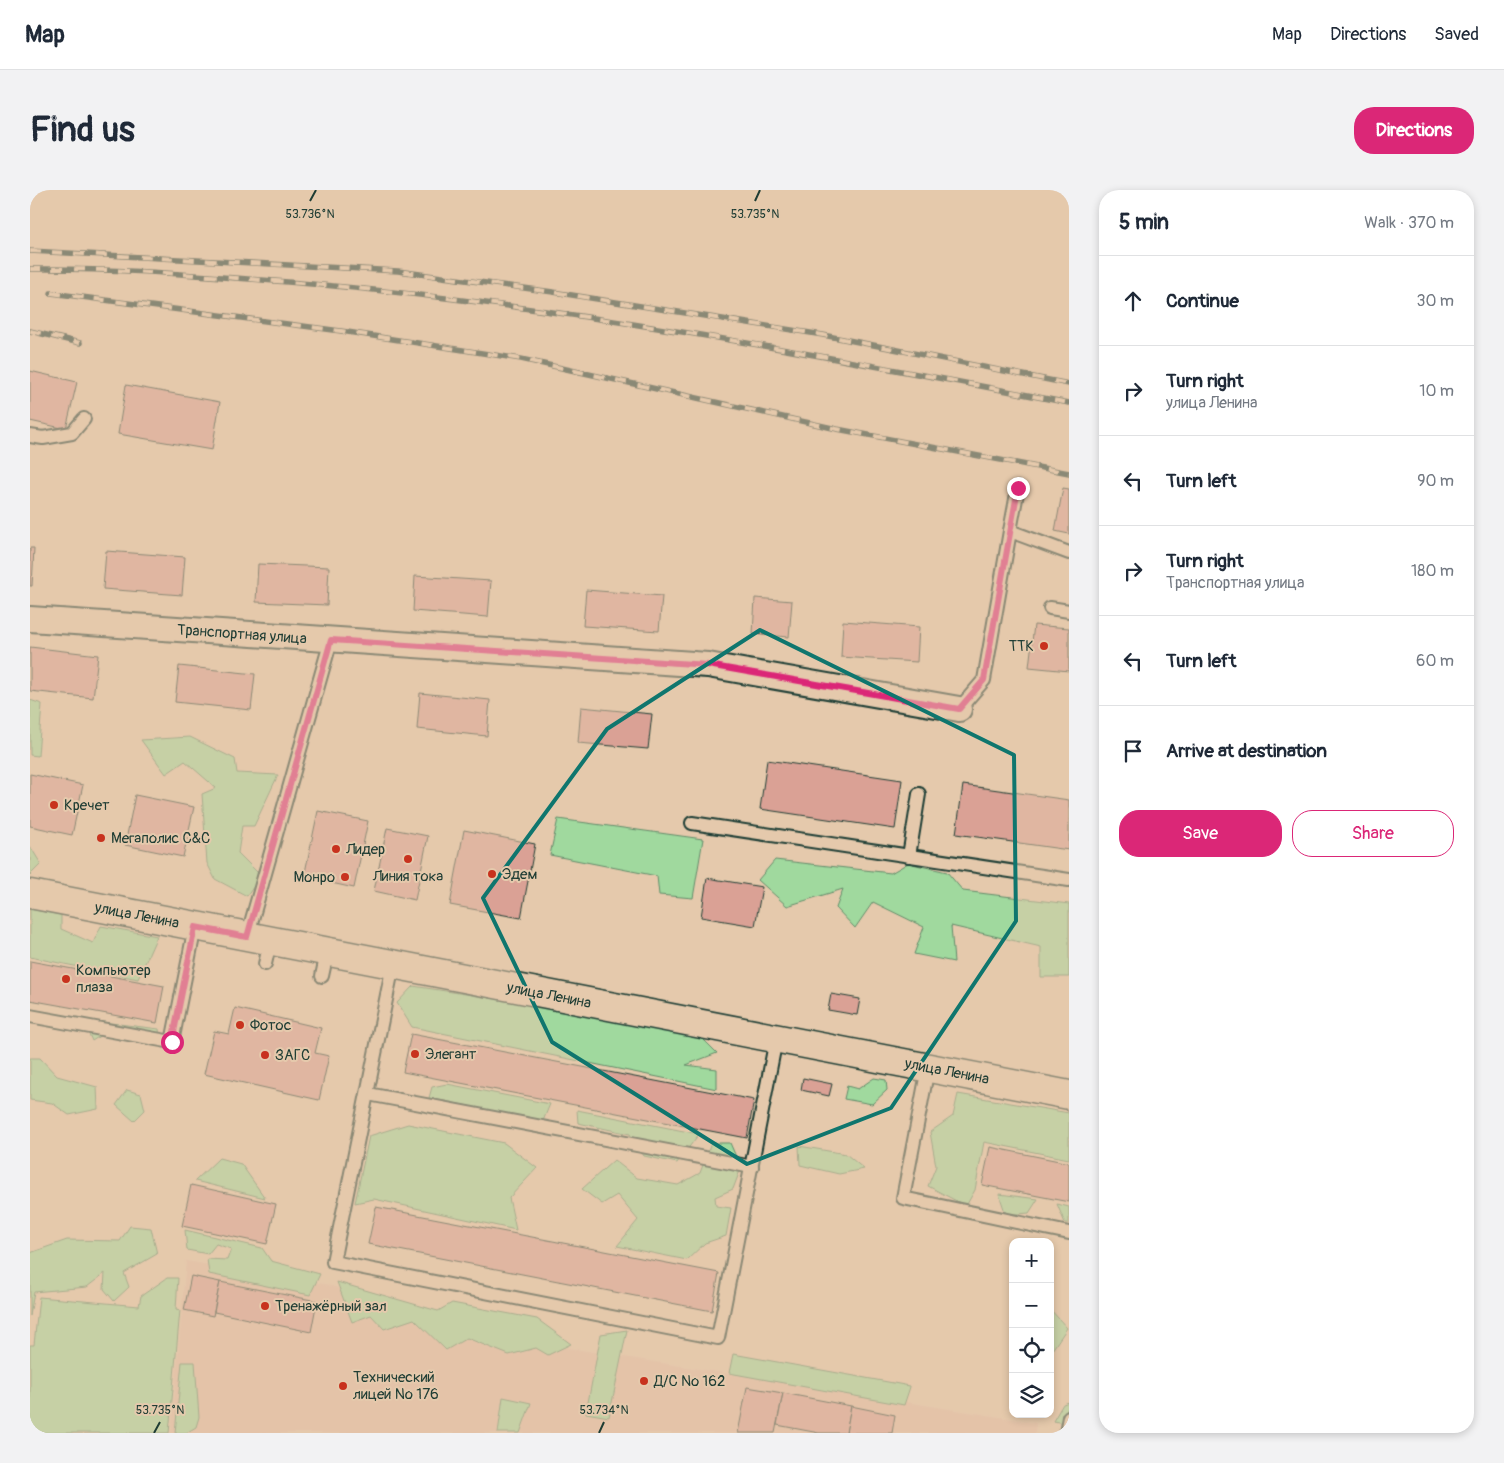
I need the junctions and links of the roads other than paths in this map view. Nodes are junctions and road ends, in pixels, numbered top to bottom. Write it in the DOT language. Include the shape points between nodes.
graph roads {
  1 [pos="84,419"];
  2 [pos="30,436"];
  3 [pos="1018,488"];
  4 [pos="1010,531"];
  5 [pos="1069,552"];
  6 [pos="1050,608"];
  7 [pos="1069,610"];
  8 [pos="30,620"];
  9 [pos="331,640"];
  10 [pos="959,709"];
  11 [pos="919,794"];
  12 [pos="692,823"];
  13 [pos="909,856"];
  14 [pos="1069,880"];
  15 [pos="30,894"];
  16 [pos="195,927"];
  17 [pos="261,948"];
  18 [pos="386,958"];
  19 [pos="30,1016"];
  20 [pos="776,1039"];
  21 [pos="928,1068"];
  22 [pos="368,1094"];
  23 [pos="1069,1095"];
  24 [pos="752,1167"];
  25 [pos="1069,1233"];
  26 [pos="1069,1417"];
  27 [pos="1066,1433"];
  1 -- 2 [label="lane" via="72,433 43,438"];
  3 -- 4 [label="lane"];
  4 -- 5 [label="lane"];
  4 -- 10 [label="lane" via="984,680"];
  6 -- 7 [label="lane"];
  8 -- 9 [label="street, Транспортная улица"];
  9 -- 10 [label="street, Транспортная улица" via="708,665"];
  9 -- 17 [label="lane"];
  11 -- 13 [label="lane"];
  12 -- 13 [label="lane"];
  13 -- 14 [label="lane"];
  15 -- 16 [label="main road, улица Ленина" via="154,910"];
  16 -- 17 [label="main road, улица Ленина"];
  16 -- 19 [label="lane" via="172,1042"];
  17 -- 18 [label="main road, улица Ленина" via="300,939 324,964"];
  18 -- 20 [label="main road, улица Ленина" via="480,974"];
  18 -- 22 [label="lane"];
  20 -- 21 [label="main road, улица Ленина"];
  20 -- 24 [label="lane"];
  21 -- 23 [label="main road, улица Ленина"];
  21 -- 25 [label="lane" via="902,1198"];
  22 -- 24 [label="lane"];
  22 -- 24 [label="lane" via="333,1262 718,1338"];
  26 -- 27 [label="lane"];
}
